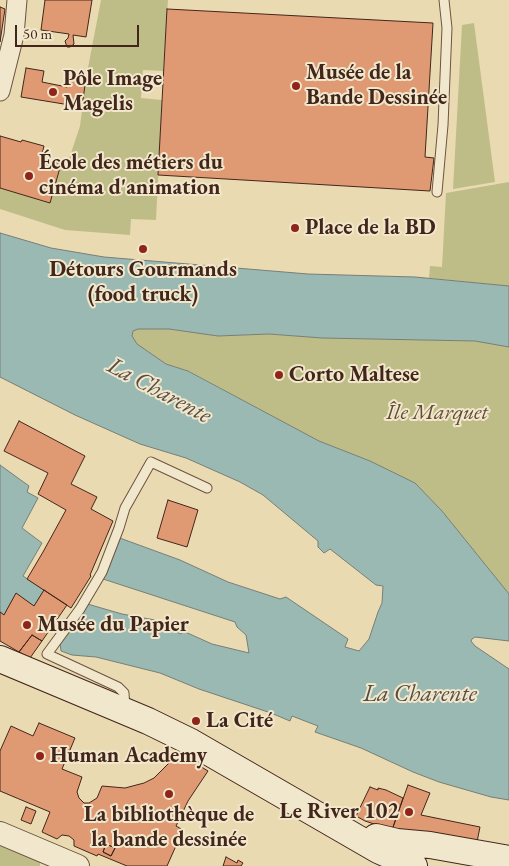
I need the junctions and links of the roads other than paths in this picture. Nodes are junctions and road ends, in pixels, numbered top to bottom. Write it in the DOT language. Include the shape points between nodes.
graph roads {
  1 [pos="17,0"];
  2 [pos="444,0"];
  3 [pos="1,82"];
  4 [pos="437,192"];
  5 [pos="207,488"];
  6 [pos="0,659"];
  7 [pos="124,711"];
  8 [pos="334,825"];
  9 [pos="0,833"];
  10 [pos="509,859"];
  11 [pos="449,861"];
  12 [pos="78,866"];
  13 [pos="414,866"];
  1 -- 3 [label="street" via="14,35"];
  2 -- 4 [label="lane" via="447,28"];
  5 -- 7 [label="lane" via="150,462 125,508 102,572 47,654 118,687 124,693"];
  6 -- 7 [label="main road"];
  7 -- 8 [label="main road" via="191,742"];
  8 -- 11 [label="main road" via="397,842 430,845"];
  8 -- 13 [label="main road"];
  9 -- 12 [label="street"];
  10 -- 11 [label="main road"];
}
